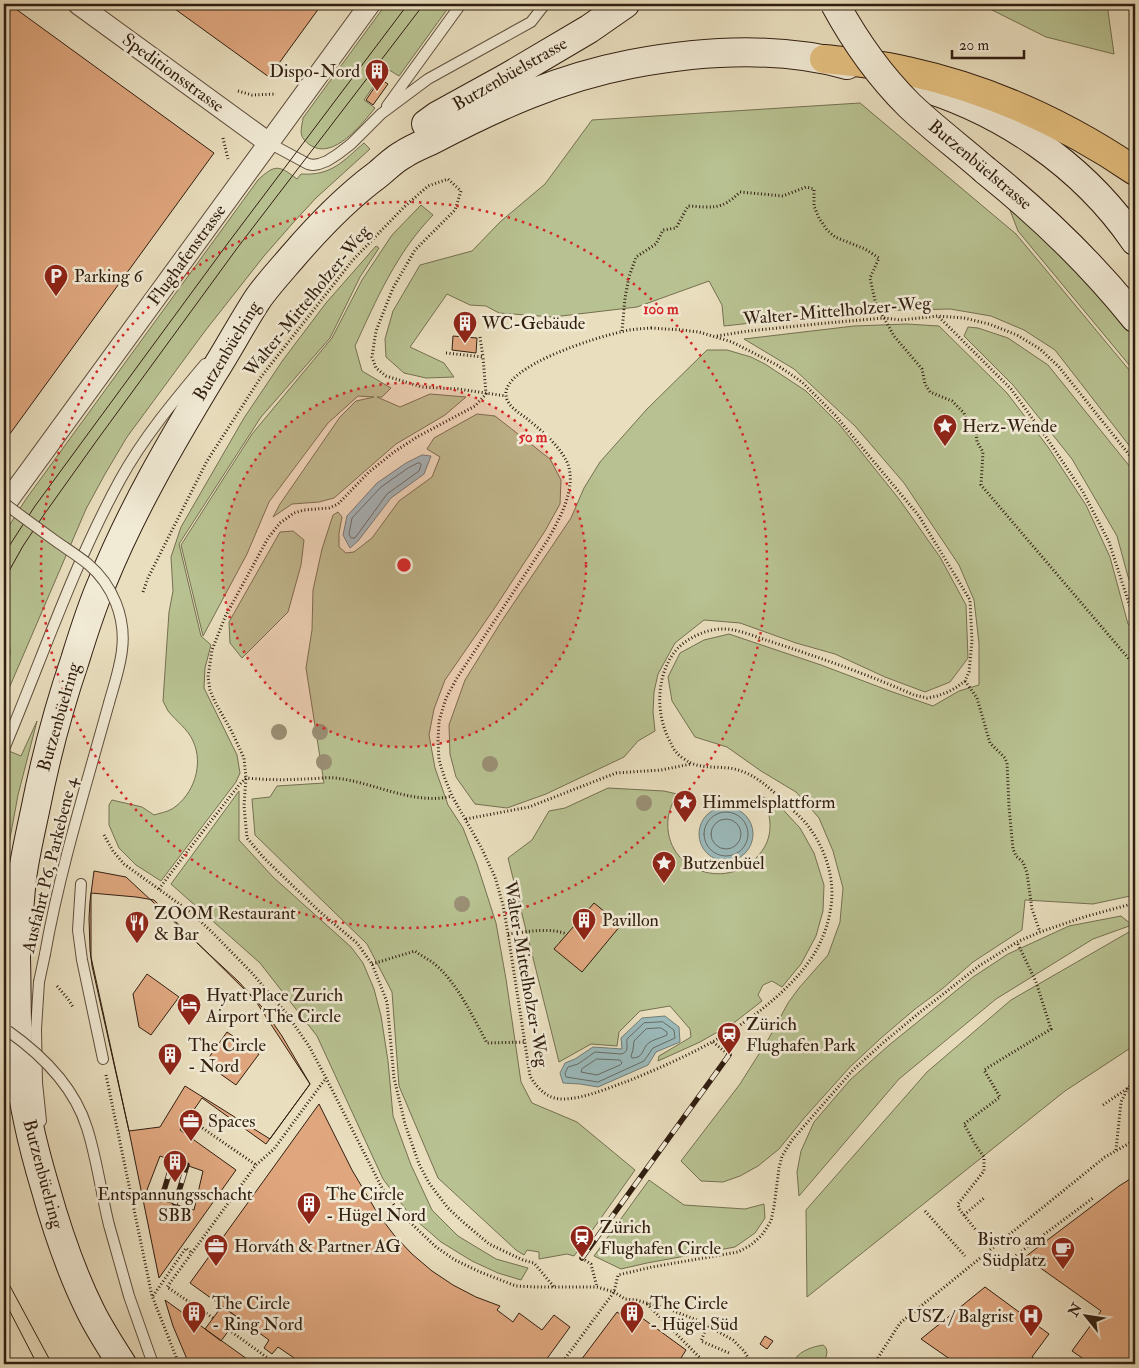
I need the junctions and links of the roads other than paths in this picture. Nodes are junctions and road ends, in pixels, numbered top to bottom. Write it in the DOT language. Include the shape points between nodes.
graph roads {
  1 [pos="78,4"];
  2 [pos="370,4"];
  3 [pos="461,4"];
  4 [pos="545,4"];
  5 [pos="625,4"];
  6 [pos="835,4"];
  7 [pos="824,59"];
  8 [pos="381,114"];
  9 [pos="269,143"];
  10 [pos="404,154"];
  11 [pos="1135,172"];
  12 [pos="1135,241"];
  13 [pos="259,298"];
  14 [pos="1135,318"];
  15 [pos="4,505"];
  16 [pos="4,749"];
  17 [pos="81,884"];
  18 [pos="4,1028"];
  19 [pos="103,1059"];
  20 [pos="54,1217"];
  21 [pos="122,1364"];
  22 [pos="152,1364"];
  1 -- 9 [label="street, Speditionsstrasse"];
  2 -- 9 [label="street, Flughafenstrasse"];
  3 -- 8 [label="lane"];
  4 -- 8 [label="lane" via="531,22 428,79"];
  5 -- 10 [label="main road, Butzenbüelstrasse" via="589,29 437,116 419,130"];
  6 -- 14 [label="main road, Butzenbüelstrasse, bridge" via="859,45 895,90 1057,232"];
  7 -- 10 [label="main road" via="768,53 700,54 607,68 514,100"];
  7 -- 11 [label="highway" via="905,70 976,90 1043,117"];
  7 -- 12 [label="main road" via="921,86 998,118 1071,170 1093,190"];
  8 -- 9 [label="lane" via="351,144 319,164 308,164"];
  9 -- 15 [label="street, Flughafenstrasse"];
  10 -- 13 [label="main road, Butzenbüelring" via="355,192 322,224"];
  13 -- 16 [label="lane" via="158,421 120,480 78,567"];
  13 -- 20 [label="main road, Butzenbüelring" via="161,461 128,525 90,614 46,756 22,878 17,945 19,1063 30,1131"];
  15 -- 20 [label="lane, Ausfahrt P6, Parkebene 4, bridge" via="88,564 100,577 118,610 123,640 120,662 64,864 39,982 37,1083"];
  17 -- 19 [label="lane" via="78,930"];
  18 -- 22 [label="lane, bridge" via="48,1064 77,1104 93,1148 123,1277"];
  20 -- 21 [label="main road, Butzenbüelring" via="91,1312"];
}
